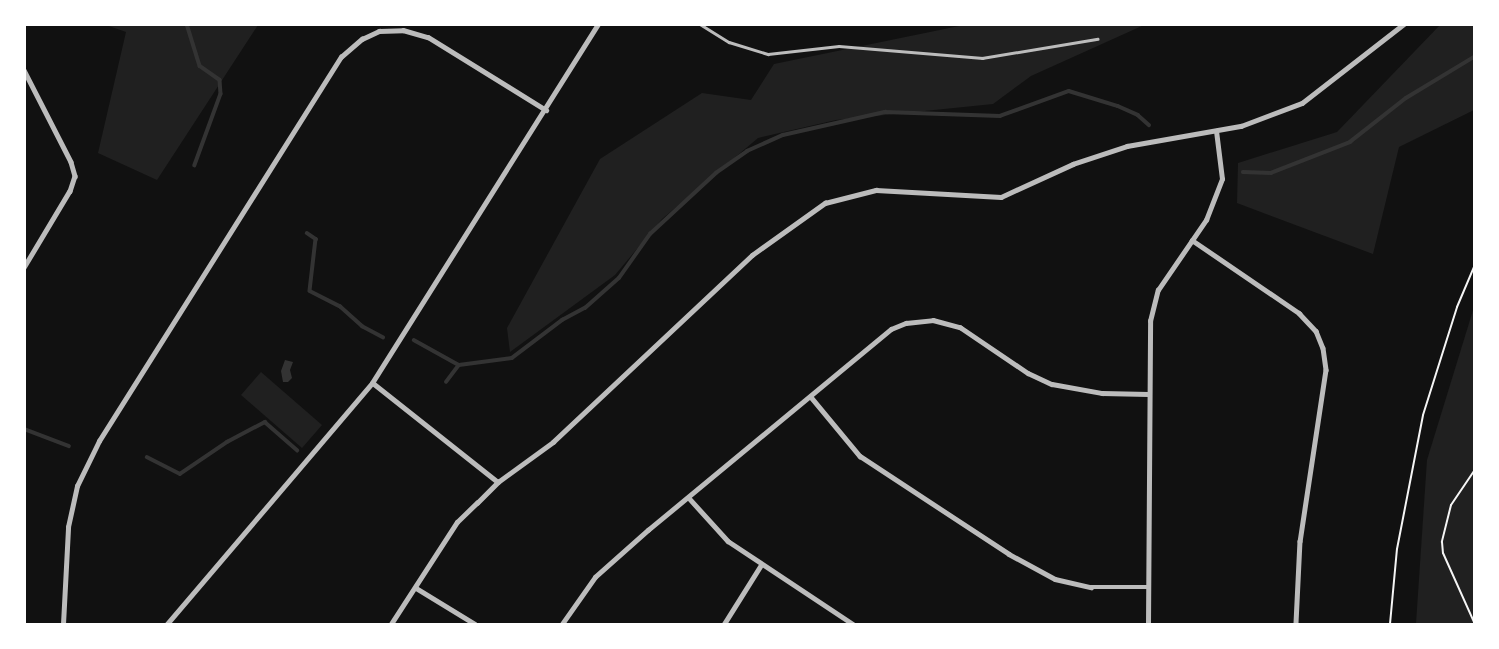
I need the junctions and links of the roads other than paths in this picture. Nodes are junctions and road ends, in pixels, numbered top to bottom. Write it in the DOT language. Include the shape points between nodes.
graph roads {
  1 [pos="598,24"];
  2 [pos="700,24"];
  3 [pos="1404,24"];
  4 [pos="1097,39"];
  5 [pos="24,70"];
  6 [pos="546,110"];
  7 [pos="1216,130"];
  8 [pos="1192,240"];
  9 [pos="24,268"];
  10 [pos="372,383"];
  11 [pos="1148,394"];
  12 [pos="811,397"];
  13 [pos="498,482"];
  14 [pos="689,498"];
  15 [pos="761,565"];
  16 [pos="1148,587"];
  17 [pos="416,588"];
  18 [pos="63,625"];
  19 [pos="167,625"];
  20 [pos="391,625"];
  21 [pos="475,625"];
  22 [pos="562,625"];
  23 [pos="724,625"];
  24 [pos="853,625"];
  25 [pos="1148,625"];
  26 [pos="1296,625"];
  1 -- 6 [label="street"];
  2 -- 4 [label="lane" via="729,42 768,54 839,47 982,58"];
  3 -- 7 [label="street" via="1302,103 1241,126"];
  5 -- 9 [label="street" via="75,176"];
  6 -- 10 [label="street"];
  6 -- 18 [label="street" via="428,37 403,30 362,39 341,57 88,463 77,486 68,527"];
  7 -- 8 [label="street" via="1223,178 1206,220"];
  7 -- 13 [label="street" via="1127,146 1073,164 1001,197 876,190 825,203 752,255 554,442"];
  8 -- 11 [label="street" via="1158,290 1150,321"];
  8 -- 26 [label="street" via="1299,313 1316,331 1323,348 1326,370 1300,541"];
  10 -- 13 [label="street"];
  10 -- 19 [label="street"];
  11 -- 12 [label="street" via="1102,393 1052,384 960,327 933,320 891,329"];
  11 -- 16 [label="street"];
  12 -- 14 [label="street"];
  12 -- 16 [label="street" via="860,456 1009,554 1055,579 1091,587"];
  13 -- 17 [label="street" via="457,522"];
  14 -- 15 [label="street" via="728,541"];
  14 -- 22 [label="street" via="595,577"];
  15 -- 23 [label="street"];
  15 -- 24 [label="street"];
  16 -- 25 [label="street"];
  17 -- 20 [label="street"];
  17 -- 21 [label="street"];
}
